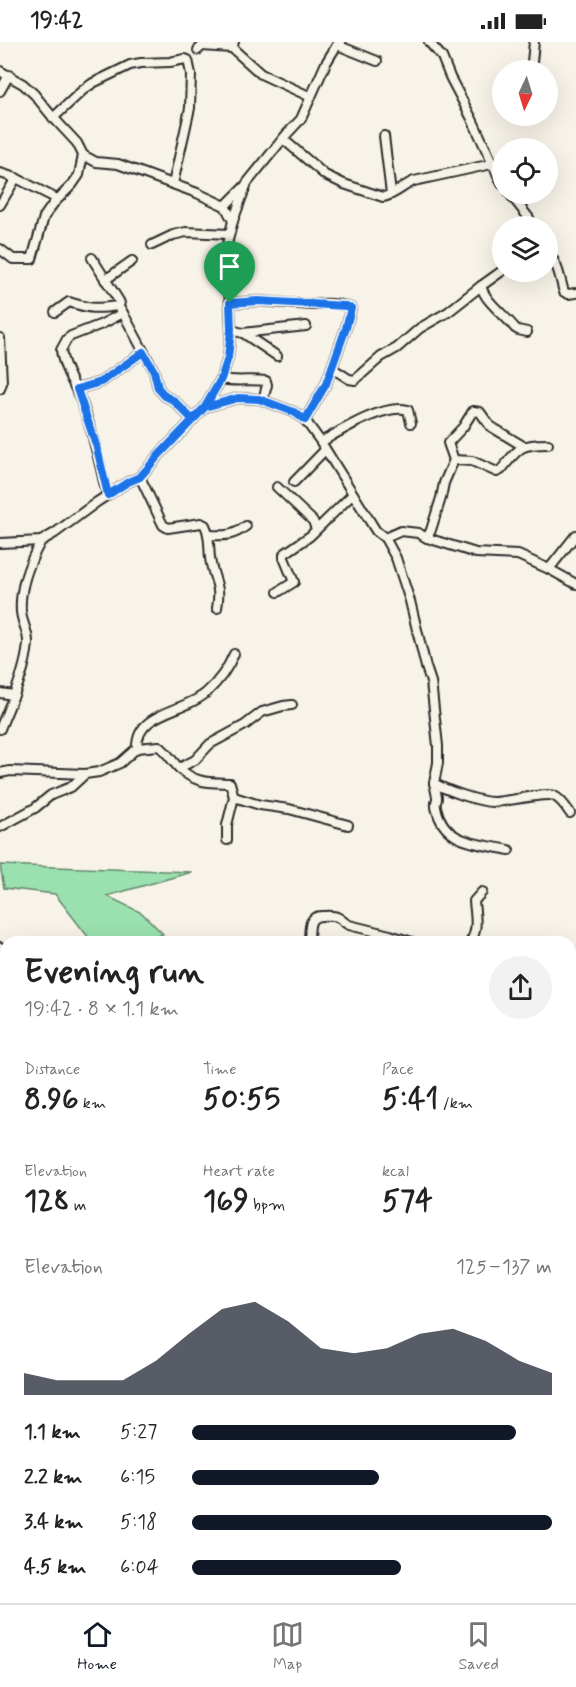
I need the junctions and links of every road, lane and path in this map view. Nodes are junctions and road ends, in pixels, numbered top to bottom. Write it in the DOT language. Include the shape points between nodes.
graph roads {
  1 [pos="429,42"];
  2 [pos="534,42"];
  3 [pos="339,44"];
  4 [pos="233,45"];
  5 [pos="198,50"];
  6 [pos="532,60"];
  7 [pos="377,62"];
  8 [pos="0,70"];
  9 [pos="9,75"];
  10 [pos="0,90"];
  11 [pos="311,97"];
  12 [pos="53,118"];
  13 [pos="384,136"];
  14 [pos="283,139"];
  15 [pos="83,155"];
  16 [pos="492,164"];
  17 [pos="0,173"];
  18 [pos="16,178"];
  19 [pos="248,183"];
  20 [pos="173,184"];
  21 [pos="391,194"];
  22 [pos="57,199"];
  23 [pos="518,204"];
  24 [pos="0,205"];
  25 [pos="225,206"];
  26 [pos="527,216"];
  27 [pos="233,221"];
  28 [pos="229,234"];
  29 [pos="152,244"];
  30 [pos="0,249"];
  31 [pos="92,258"];
  32 [pos="132,261"];
  33 [pos="558,272"];
  34 [pos="492,278"];
  35 [pos="105,280"];
  36 [pos="481,286"];
  37 [pos="576,293"];
  38 [pos="230,303"];
  39 [pos="118,306"];
  40 [pos="55,312"];
  41 [pos="123,313"];
  42 [pos="306,326"];
  43 [pos="231,330"];
  44 [pos="526,332"];
  45 [pos="243,333"];
  46 [pos="0,338"];
  47 [pos="143,352"];
  48 [pos="277,356"];
  49 [pos="332,368"];
  50 [pos="221,379"];
  51 [pos="0,389"];
  52 [pos="77,389"];
  53 [pos="263,400"];
  54 [pos="205,407"];
  55 [pos="193,420"];
  56 [pos="305,420"];
  57 [pos="411,423"];
  58 [pos="321,442"];
  59 [pos="548,444"];
  60 [pos="524,446"];
  61 [pos="325,450"];
  62 [pos="454,460"];
  63 [pos="140,477"];
  64 [pos="294,482"];
  65 [pos="276,487"];
  66 [pos="353,494"];
  67 [pos="108,495"];
  68 [pos="246,526"];
  69 [pos="316,529"];
  70 [pos="209,535"];
  71 [pos="576,536"];
  72 [pos="385,538"];
  73 [pos="427,538"];
  74 [pos="41,541"];
  75 [pos="0,543"];
  76 [pos="549,569"];
  77 [pos="576,584"];
  78 [pos="278,592"];
  79 [pos="218,608"];
  80 [pos="234,654"];
  81 [pos="0,693"];
  82 [pos="14,695"];
  83 [pos="292,705"];
  84 [pos="0,729"];
  85 [pos="137,748"];
  86 [pos="179,768"];
  87 [pos="0,773"];
  88 [pos="85,774"];
  89 [pos="434,783"];
  90 [pos="234,797"];
  91 [pos="570,813"];
  92 [pos="348,825"];
  93 [pos="0,827"];
  94 [pos="227,840"];
  95 [pos="510,850"];
  96 [pos="482,892"];
  97 [pos="309,936"];
  98 [pos="386,936"];
  99 [pos="475,936"];
  1 -- 16 [label="street" via="442,57"];
  2 -- 6 [label="street"];
  3 -- 7 [label="street"];
  3 -- 11 [label="street"];
  4 -- 5 [label="street" via="202,46"];
  4 -- 11 [label="street" via="261,74"];
  8 -- 9 [label="street"];
  9 -- 10 [label="street"];
  9 -- 12 [label="street" via="34,94"];
  11 -- 14 [label="street" via="301,118"];
  12 -- 15 [label="street"];
  12 -- 20 [label="street" via="83,90 130,65 188,60 190,108"];
  13 -- 21 [label="street"];
  14 -- 19 [label="street"];
  14 -- 21 [label="street" via="325,175 375,195"];
  15 -- 20 [label="street"];
  15 -- 22 [label="street" via="80,175"];
  16 -- 21 [label="street" via="414,181"];
  17 -- 18 [label="street"];
  18 -- 22 [label="street"];
  18 -- 24 [label="street"];
  19 -- 25 [label="street"];
  19 -- 27 [label="street"];
  20 -- 25 [label="street"];
  22 -- 30 [label="street" via="44,217 32,259 13,259"];
  23 -- 26 [label="street"];
  25 -- 27 [label="street"];
  27 -- 28 [label="street"];
  28 -- 29 [label="street" via="186,232"];
  28 -- 38 [label="street"];
  31 -- 35 [label="street"];
  32 -- 35 [label="street"];
  33 -- 37 [label="street" via="564,292"];
  34 -- 36 [label="street"];
  35 -- 39 [label="street" via="120,303"];
  36 -- 44 [label="street" via="489,302 515,328"];
  36 -- 49 [label="street" via="355,380"];
  38 -- 43 [label="street"];
  38 -- 49 [label="street" via="349,306"];
  39 -- 40 [label="street" via="94,308 69,302"];
  39 -- 41 [label="street"];
  41 -- 47 [label="street"];
  41 -- 52 [label="street" via="76,334 61,349"];
  42 -- 45 [label="street"];
  43 -- 45 [label="street"];
  43 -- 50 [label="street"];
  45 -- 48 [label="street"];
  46 -- 51 [label="street"];
  47 -- 52 [label="street" via="101,382"];
  47 -- 55 [label="street" via="158,388"];
  49 -- 56 [label="street"];
  50 -- 53 [label="street" via="266,381"];
  50 -- 54 [label="street"];
  52 -- 67 [label="street"];
  53 -- 54 [label="street" via="238,398"];
  53 -- 56 [label="street"];
  54 -- 55 [label="street"];
  55 -- 63 [label="street"];
  56 -- 58 [label="street"];
  57 -- 58 [label="street" via="408,410 396,408 348,426"];
  58 -- 61 [label="street"];
  59 -- 60 [label="street"];
  60 -- 62 [label="street" via="497,472 472,460"];
  60 -- 62 [label="street" via="498,432 480,412 473,411 448,443"];
  61 -- 64 [label="street"];
  61 -- 66 [label="street"];
  62 -- 73 [label="street"];
  63 -- 67 [label="street"];
  63 -- 70 [label="street" via="163,525 168,528 201,523"];
  65 -- 69 [label="street" via="313,521"];
  66 -- 69 [label="street"];
  66 -- 72 [label="street" via="376,531"];
  67 -- 74 [label="street"];
  68 -- 70 [label="street" via="231,535"];
  69 -- 78 [label="street" via="284,554 294,582"];
  70 -- 79 [label="street" via="210,563 219,587"];
  71 -- 76 [label="street"];
  72 -- 73 [label="street" via="401,531"];
  72 -- 89 [label="street" via="404,582 431,682 438,746"];
  73 -- 76 [label="street" via="476,553 518,555"];
  74 -- 75 [label="street"];
  74 -- 82 [label="street" via="26,572 21,614 28,644"];
  76 -- 77 [label="street"];
  80 -- 85 [label="street" via="206,693 143,728"];
  81 -- 82 [label="street"];
  82 -- 84 [label="street"];
  83 -- 86 [label="street" via="262,712"];
  85 -- 86 [label="street" via="159,746"];
  85 -- 88 [label="street" via="106,770"];
  86 -- 90 [label="street" via="207,783 230,783"];
  87 -- 88 [label="street"];
  88 -- 93 [label="street" via="70,788 51,795"];
  89 -- 91 [label="street" via="480,801 546,794 562,802"];
  89 -- 95 [label="street" via="436,807 450,833 461,840"];
  90 -- 92 [label="street"];
  90 -- 94 [label="street"];
  96 -- 99 [label="street" via="474,901"];
  97 -- 98 [label="street" via="310,921 318,916 336,916 343,923"];
}
